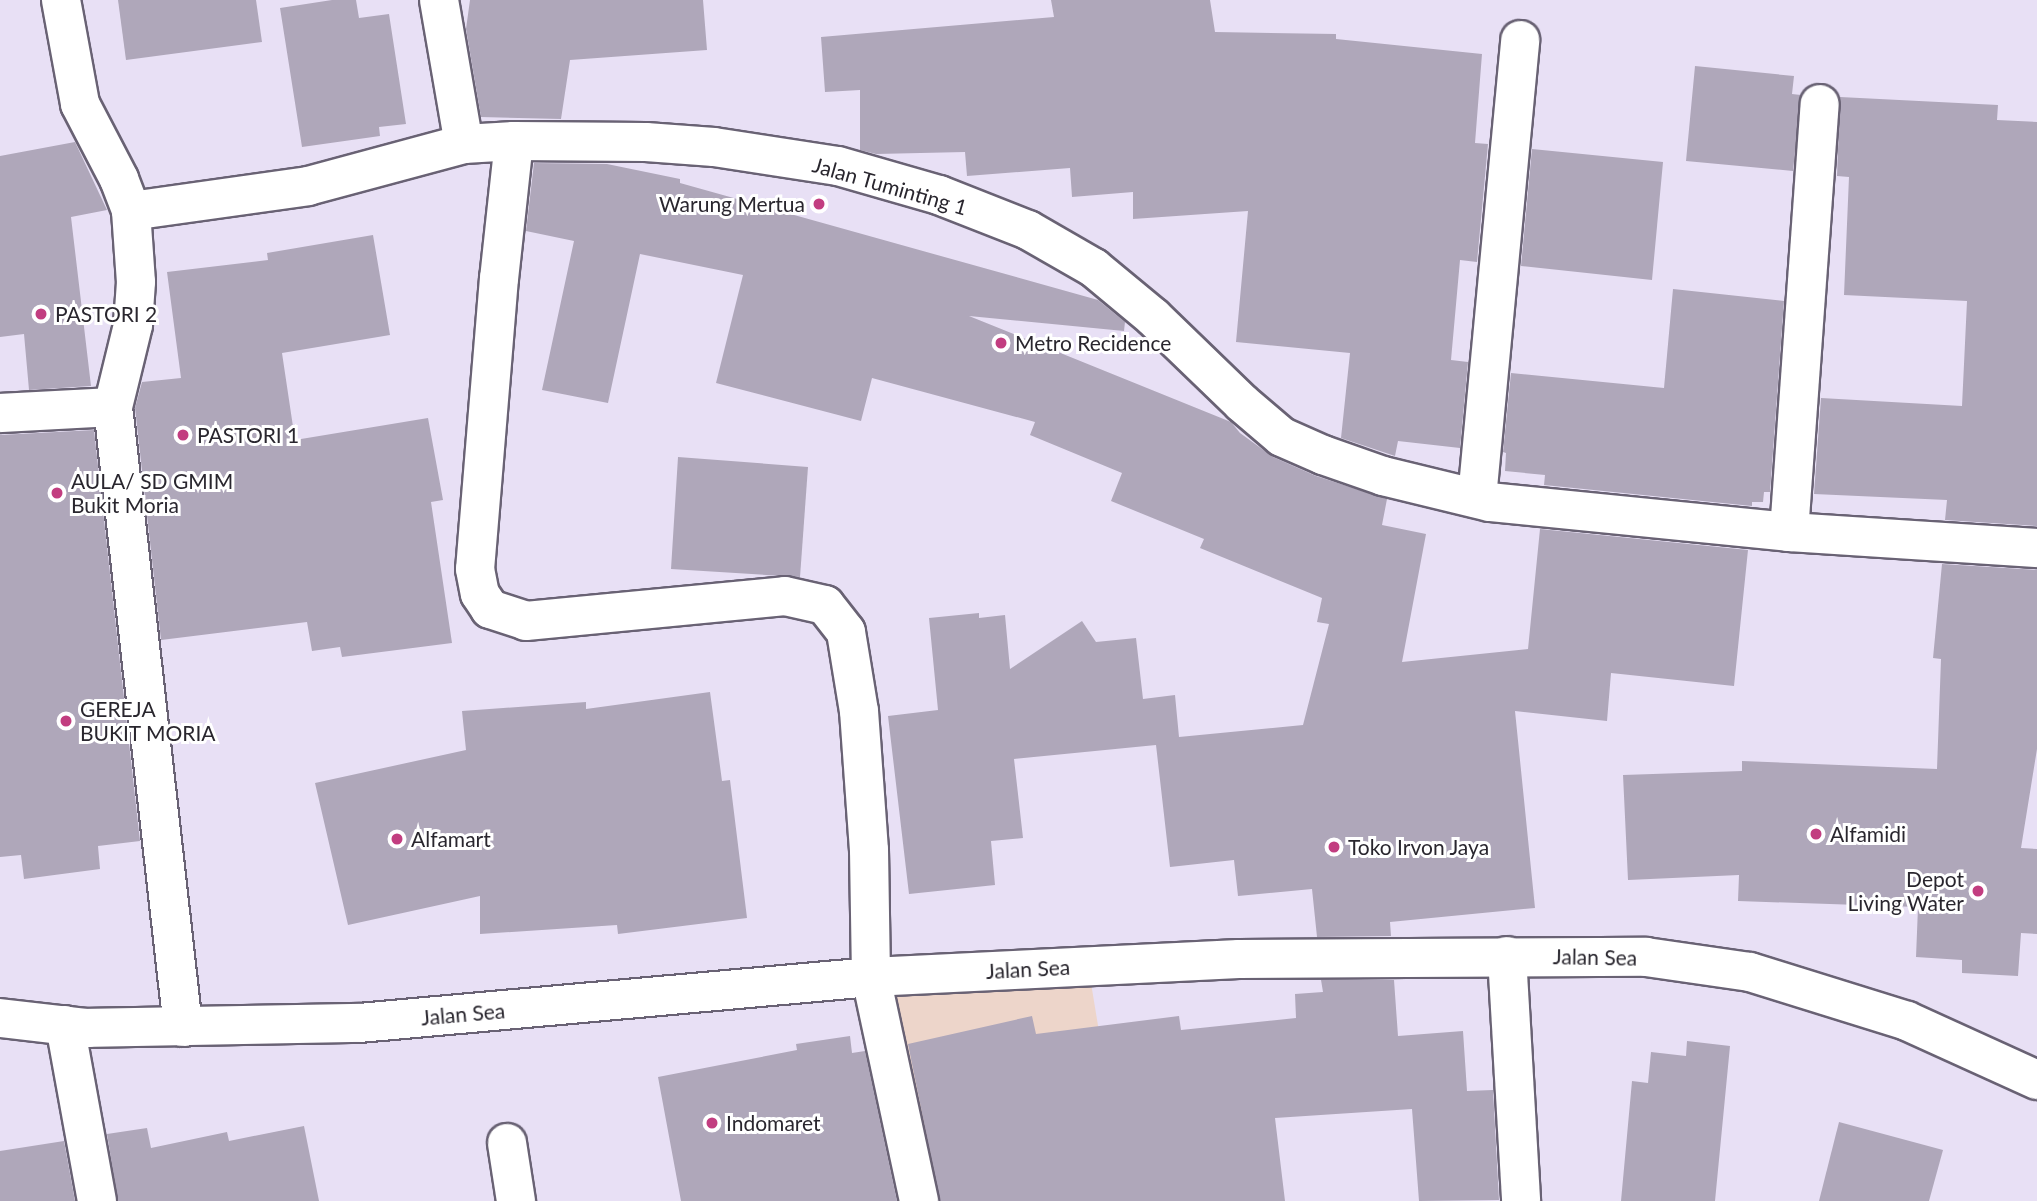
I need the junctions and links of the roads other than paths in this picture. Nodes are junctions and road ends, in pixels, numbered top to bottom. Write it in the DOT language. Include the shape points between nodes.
graph roads {
  1 [pos="61,0"];
  2 [pos="439,0"];
  3 [pos="1520,40"];
  4 [pos="1820,104"];
  5 [pos="514,141"];
  6 [pos="464,144"];
  7 [pos="131,211"];
  8 [pos="113,407"];
  9 [pos="0,413"];
  10 [pos="1478,498"];
  11 [pos="1789,532"];
  12 [pos="2037,548"];
  13 [pos="1507,956"];
  14 [pos="871,977"];
  15 [pos="0,1018"];
  16 [pos="65,1025"];
  17 [pos="183,1027"];
  18 [pos="2037,1080"];
  19 [pos="507,1143"];
  20 [pos="97,1201"];
  21 [pos="516,1201"];
  22 [pos="919,1201"];
  23 [pos="1521,1201"];
  1 -- 7 [label="street" via="80,104"];
  2 -- 6 [label="street"];
  3 -- 10 [label="street"];
  4 -- 11 [label="street"];
  5 -- 6 [label="street, Jalan Tuminting 1"];
  5 -- 10 [label="street, Jalan Tuminting 1" via="714,147 838,166 939,195 1028,230 1094,268 1282,437 1384,476"];
  5 -- 14 [label="street" via="476,557 480,594 489,609 526,621 785,596 825,605 846,632 859,710 869,850"];
  6 -- 7 [label="street, Jalan Tuminting 1" via="308,186"];
  7 -- 8 [label="street" via="136,282 133,326"];
  8 -- 9 [label="street"];
  8 -- 17 [label="street"];
  10 -- 11 [label="street, Jalan Tuminting 1"];
  11 -- 12 [label="street, Jalan Tuminting 1"];
  13 -- 14 [label="street, Jalan Sea" via="1238,959"];
  13 -- 18 [label="street, Jalan Sea" via="1646,957 1750,972 1907,1021"];
  13 -- 23 [label="street"];
  14 -- 17 [label="street, Jalan Sea" via="359,1023"];
  14 -- 22 [label="street"];
  15 -- 16 [label="street, Jalan Sea"];
  16 -- 17 [label="street, Jalan Sea"];
  16 -- 20 [label="street"];
  19 -- 21 [label="street"];
}
